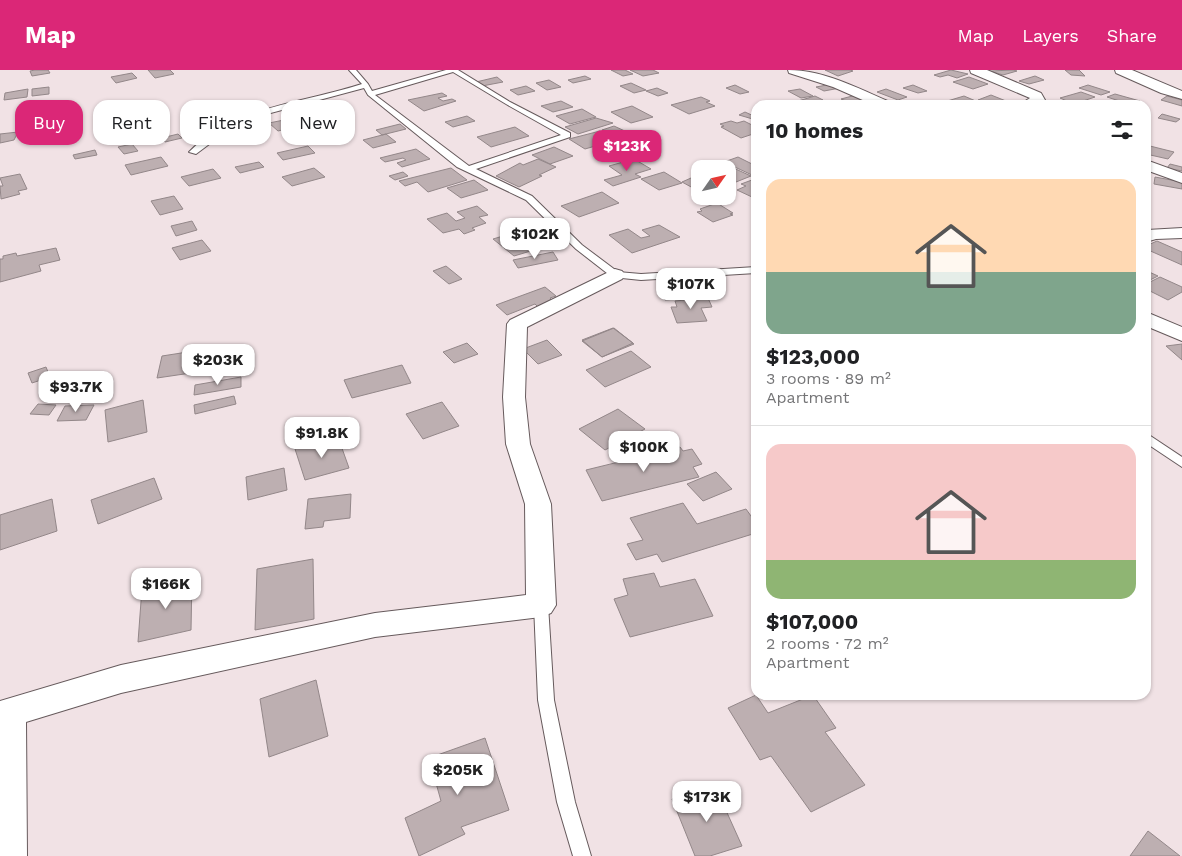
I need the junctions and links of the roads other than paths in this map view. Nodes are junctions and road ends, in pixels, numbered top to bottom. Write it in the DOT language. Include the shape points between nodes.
graph roads {
  1 [pos="352,70"];
  2 [pos="454,70"];
  3 [pos="794,70"];
  4 [pos="976,70"];
  5 [pos="1121,70"];
  6 [pos="366,85"];
  7 [pos="370,94"];
  8 [pos="1182,95"];
  9 [pos="874,100"];
  10 [pos="1038,100"];
  11 [pos="194,152"];
  12 [pos="1151,167"];
  13 [pos="470,169"];
  14 [pos="1182,178"];
  15 [pos="1182,234"];
  16 [pos="1151,235"];
  17 [pos="751,270"];
  18 [pos="615,274"];
  19 [pos="1151,320"];
  20 [pos="1182,336"];
  21 [pos="1151,441"];
  22 [pos="1182,464"];
  23 [pos="541,605"];
  24 [pos="5,714"];
  25 [pos="8,856"];
  26 [pos="582,856"];
  1 -- 6 [label="lane"];
  2 -- 7 [label="lane"];
  2 -- 13 [label="lane" via="567,135"];
  3 -- 9 [label="street"];
  4 -- 10 [label="street" via="1036,96"];
  5 -- 8 [label="street"];
  6 -- 7 [label="lane"];
  6 -- 11 [label="lane" via="248,116 229,125"];
  7 -- 13 [label="lane"];
  12 -- 14 [label="street"];
  13 -- 18 [label="lane" via="529,198 579,247"];
  15 -- 16 [label="street"];
  17 -- 18 [label="lane" via="641,277"];
  18 -- 23 [label="street" via="517,324 515,416 518,444 538,504"];
  19 -- 20 [label="street"];
  21 -- 22 [label="lane"];
  23 -- 24 [label="street" via="375,625 121,678"];
  23 -- 26 [label="lane" via="546,700 566,802"];
  24 -- 25 [label="street"];
}
